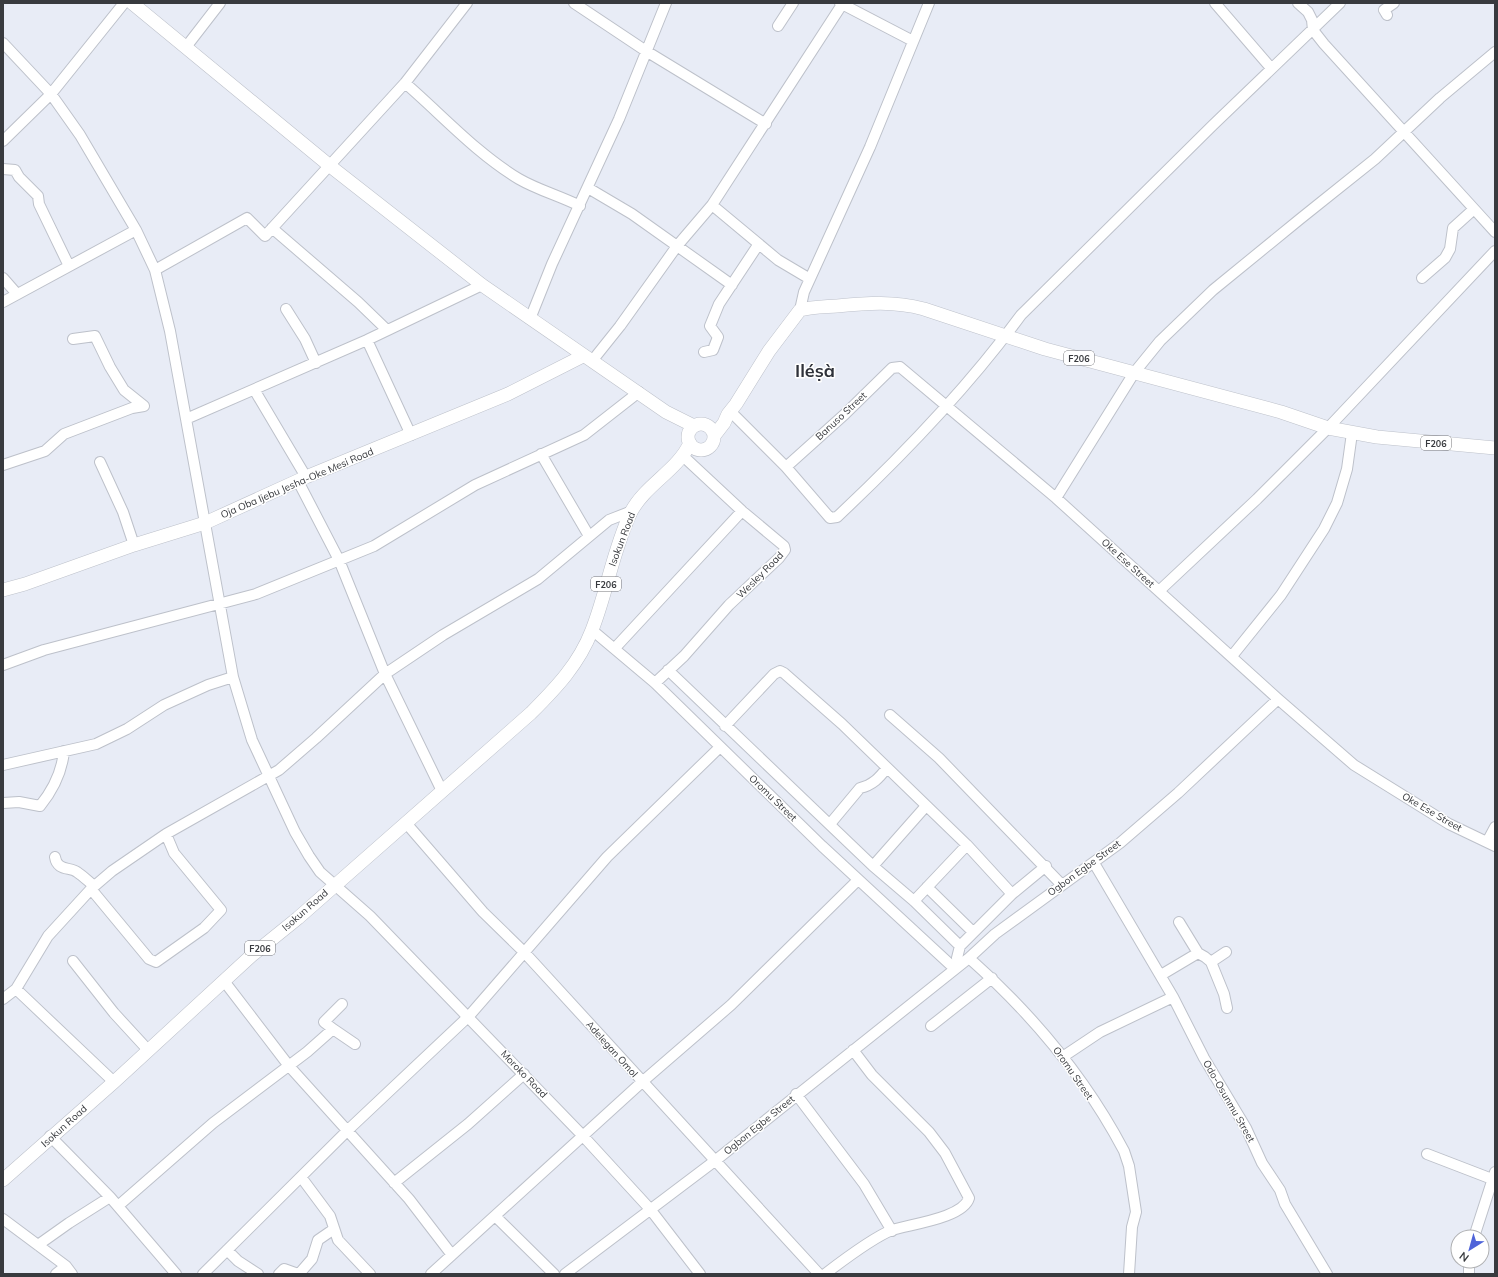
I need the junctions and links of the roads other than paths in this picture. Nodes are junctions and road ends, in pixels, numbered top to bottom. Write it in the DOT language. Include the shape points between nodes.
graph roads {
  1 [pos="124,3"];
  2 [pos="132,3"];
  3 [pos="220,3"];
  4 [pos="467,3"];
  5 [pos="574,3"];
  6 [pos="666,3"];
  7 [pos="793,3"];
  8 [pos="841,3"];
  9 [pos="929,3"];
  10 [pos="1214,3"];
  11 [pos="1298,3"];
  12 [pos="1340,3"];
  13 [pos="1394,3"];
  14 [pos="1387,15"];
  15 [pos="778,26"];
  16 [pos="1313,30"];
  17 [pos="913,41"];
  18 [pos="3,44"];
  19 [pos="186,47"];
  20 [pos="646,51"];
  21 [pos="1495,52"];
  22 [pos="1272,68"];
  23 [pos="405,82"];
  24 [pos="50,94"];
  25 [pos="766,124"];
  26 [pos="1404,132"];
  27 [pos="3,141"];
  28 [pos="330,166"];
  29 [pos="3,169"];
  30 [pos="588,188"];
  31 [pos="712,205"];
  32 [pos="580,206"];
  33 [pos="1474,209"];
  34 [pos="272,228"];
  35 [pos="136,230"];
  36 [pos="1495,232"];
  37 [pos="758,245"];
  38 [pos="677,246"];
  39 [pos="1495,251"];
  40 [pos="69,266"];
  41 [pos="155,270"];
  42 [pos="3,278"];
  43 [pos="1422,278"];
  44 [pos="810,279"];
  45 [pos="482,285"];
  46 [pos="732,285"];
  47 [pos="17,294"];
  48 [pos="3,302"];
  49 [pos="286,309"];
  50 [pos="800,310"];
  51 [pos="530,319"];
  52 [pos="387,330"];
  53 [pos="1005,337"];
  54 [pos="73,339"];
  55 [pos="368,340"];
  56 [pos="704,352"];
  57 [pos="587,358"];
  58 [pos="316,363"];
  59 [pos="897,366"];
  60 [pos="1134,373"];
  61 [pos="255,391"];
  62 [pos="639,392"];
  63 [pos="946,404"];
  64 [pos="666,412"];
  65 [pos="729,412"];
  66 [pos="186,420"];
  67 [pos="699,425"];
  68 [pos="1328,428"];
  69 [pos="1354,433"];
  70 [pos="411,435"];
  71 [pos="714,436"];
  72 [pos="689,440"];
  73 [pos="1495,448"];
  74 [pos="701,450"];
  75 [pos="541,454"];
  76 [pos="683,456"];
  77 [pos="100,462"];
  78 [pos="3,465"];
  79 [pos="786,467"];
  80 [pos="302,479"];
  81 [pos="1056,498"];
  82 [pos="632,511"];
  83 [pos="742,511"];
  84 [pos="205,523"];
  85 [pos="589,536"];
  86 [pos="134,545"];
  87 [pos="339,560"];
  88 [pos="3,590"];
  89 [pos="1159,591"];
  90 [pos="221,603"];
  91 [pos="592,630"];
  92 [pos="615,648"];
  93 [pos="1232,656"];
  94 [pos="3,665"];
  95 [pos="668,670"];
  96 [pos="385,674"];
  97 [pos="233,676"];
  98 [pos="655,683"];
  99 [pos="1278,699"];
  100 [pos="890,715"];
  101 [pos="725,726"];
  102 [pos="720,747"];
  103 [pos="64,752"];
  104 [pos="3,765"];
  105 [pos="888,768"];
  106 [pos="268,775"];
  107 [pos="442,791"];
  108 [pos="3,803"];
  109 [pos="926,806"];
  110 [pos="406,823"];
  111 [pos="830,824"];
  112 [pos="1495,827"];
  113 [pos="166,834"];
  114 [pos="1491,844"];
  115 [pos="967,845"];
  116 [pos="55,857"];
  117 [pos="1094,863"];
  118 [pos="873,866"];
  119 [pos="1046,866"];
  120 [pos="858,880"];
  121 [pos="1061,884"];
  122 [pos="335,885"];
  123 [pos="92,887"];
  124 [pos="927,887"];
  125 [pos="1012,894"];
  126 [pos="914,901"];
  127 [pos="1179,922"];
  128 [pos="973,932"];
  129 [pos="960,946"];
  130 [pos="524,952"];
  131 [pos="1226,952"];
  132 [pos="1198,953"];
  133 [pos="969,958"];
  134 [pos="73,961"];
  135 [pos="1211,962"];
  136 [pos="956,966"];
  137 [pos="1161,975"];
  138 [pos="992,978"];
  139 [pos="224,981"];
  140 [pos="16,989"];
  141 [pos="1173,997"];
  142 [pos="3,999"];
  143 [pos="342,1004"];
  144 [pos="1227,1008"];
  145 [pos="469,1016"];
  146 [pos="931,1026"];
  147 [pos="333,1029"];
  148 [pos="355,1044"];
  149 [pos="148,1050"];
  150 [pos="853,1050"];
  151 [pos="1064,1056"];
  152 [pos="289,1066"];
  153 [pos="524,1074"];
  154 [pos="114,1082"];
  155 [pos="642,1082"];
  156 [pos="796,1094"];
  157 [pos="348,1130"];
  158 [pos="50,1136"];
  159 [pos="583,1136"];
  160 [pos="1427,1154"];
  161 [pos="716,1160"];
  162 [pos="1494,1175"];
  163 [pos="301,1177"];
  164 [pos="3,1180"];
  165 [pos="394,1183"];
  166 [pos="110,1197"];
  167 [pos="118,1206"];
  168 [pos="650,1209"];
  169 [pos="495,1216"];
  170 [pos="3,1219"];
  171 [pos="334,1229"];
  172 [pos="1476,1229"];
  173 [pos="892,1231"];
  174 [pos="38,1246"];
  175 [pos="227,1250"];
  176 [pos="452,1255"];
  177 [pos="69,1270"];
  178 [pos="56,1274"];
  179 [pos="176,1274"];
  180 [pos="203,1274"];
  181 [pos="258,1274"];
  182 [pos="279,1274"];
  183 [pos="298,1274"];
  184 [pos="370,1274"];
  185 [pos="431,1274"];
  186 [pos="554,1274"];
  187 [pos="565,1274"];
  188 [pos="700,1274"];
  189 [pos="819,1274"];
  190 [pos="825,1274"];
  191 [pos="1129,1274"];
  192 [pos="1327,1274"];
  1 -- 24 [label="street"];
  2 -- 19 [label="main road"];
  3 -- 19 [label="street"];
  4 -- 23 [label="street"];
  5 -- 20 [label="street"];
  6 -- 20 [label="street"];
  7 -- 15 [label="street"];
  8 -- 17 [label="street"];
  8 -- 25 [label="street"];
  9 -- 17 [label="street"];
  10 -- 22 [label="street"];
  11 -- 16 [label="street" via="1308,12"];
  12 -- 16 [label="street"];
  13 -- 14 [label="street" via="1384,10"];
  16 -- 22 [label="street"];
  16 -- 26 [label="street"];
  17 -- 44 [label="street" via="870,147"];
  18 -- 24 [label="street, Moroko Road"];
  19 -- 28 [label="main road"];
  20 -- 25 [label="street"];
  20 -- 30 [label="street"];
  21 -- 26 [label="street"];
  22 -- 53 [label="street" via="1021,314"];
  23 -- 28 [label="street"];
  23 -- 32 [label="street" via="460,134 508,172 535,187"];
  24 -- 27 [label="street"];
  24 -- 35 [label="street, Moroko Road" via="80,135"];
  25 -- 31 [label="street"];
  26 -- 33 [label="street"];
  26 -- 60 [label="street" via="1375,159 1213,290 1160,341"];
  28 -- 34 [label="street"];
  28 -- 45 [label="main road"];
  29 -- 40 [label="street" via="15,170 38,196 39,204"];
  30 -- 32 [label="street"];
  30 -- 38 [label="street" via="632,214"];
  31 -- 37 [label="street"];
  31 -- 38 [label="street"];
  32 -- 51 [label="street" via="552,264"];
  33 -- 36 [label="street"];
  33 -- 43 [label="street" via="1453,228 1450,250 1445,258"];
  34 -- 41 [label="street" via="265,236 247,218"];
  34 -- 52 [label="street"];
  35 -- 40 [label="street"];
  35 -- 41 [label="street, Moroko Road"];
  37 -- 44 [label="street"];
  37 -- 46 [label="street"];
  38 -- 46 [label="street"];
  38 -- 57 [label="street" via="620,326"];
  39 -- 68 [label="street"];
  40 -- 47 [label="street"];
  41 -- 66 [label="street, Moroko Road" via="170,331"];
  42 -- 47 [label="street"];
  44 -- 50 [label="street"];
  45 -- 51 [label="main road"];
  45 -- 52 [label="street"];
  46 -- 56 [label="street" via="711,320 710,326 718,337 713,350"];
  47 -- 48 [label="street"];
  49 -- 58 [label="street" via="305,339"];
  50 -- 53 [label="main road, F206" via="818,306 881,302 900,304 949,316"];
  50 -- 65 [label="main road, F206" via="769,351"];
  51 -- 57 [label="main road"];
  52 -- 55 [label="street"];
  53 -- 60 [label="main road, F206"];
  53 -- 63 [label="street"];
  54 -- 78 [label="street" via="95,336 124,390 144,406 132,408 64,434 45,451"];
  55 -- 58 [label="street"];
  55 -- 70 [label="street"];
  57 -- 62 [label="main road"];
  57 -- 70 [label="main road, Oja Oba Ijebu Jesha-Oke Mesi Road"];
  58 -- 61 [label="street"];
  59 -- 63 [label="street, Oke Ese Street"];
  59 -- 79 [label="street, Banuso Street"];
  60 -- 68 [label="main road, F206" via="1281,412"];
  60 -- 81 [label="street"];
  61 -- 66 [label="street"];
  61 -- 80 [label="street"];
  62 -- 64 [label="main road"];
  62 -- 75 [label="street" via="584,436"];
  63 -- 79 [label="street" via="874,483 837,518 830,518"];
  63 -- 81 [label="street, Oke Ese Street"];
  64 -- 67 [label="main road"];
  64 -- 72 [label="main road"];
  65 -- 67 [label="main road"];
  65 -- 71 [label="main road, F206"];
  65 -- 79 [label="street"];
  66 -- 84 [label="street, Moroko Road"];
  67 -- 71 [label="main road" via="710,427"];
  67 -- 72 [label="main road, F206" via="690,430"];
  68 -- 69 [label="main road, F206"];
  68 -- 89 [label="street" via="1258,499"];
  69 -- 73 [label="main road, F206"];
  69 -- 93 [label="street" via="1339,496 1324,529 1281,595"];
  70 -- 80 [label="main road, Oja Oba Ijebu Jesha-Oke Mesi Road"];
  71 -- 74 [label="main road, F206" via="710,446"];
  72 -- 74 [label="main road" via="694,448"];
  72 -- 76 [label="main road, F206"];
  74 -- 76 [label="main road, F206"];
  75 -- 85 [label="street"];
  75 -- 87 [label="street" via="475,485 374,546"];
  76 -- 82 [label="main road, Isokun Road / F206" via="653,483"];
  76 -- 83 [label="street, Wesley Road"];
  77 -- 86 [label="street" via="123,512"];
  80 -- 84 [label="main road, Oja Oba Ijebu Jesha-Oke Mesi Road"];
  80 -- 87 [label="street"];
  81 -- 89 [label="street, Oke Ese Street"];
  82 -- 85 [label="street" via="609,520"];
  82 -- 91 [label="main road, Isokun Road / F206" via="621,536"];
  83 -- 92 [label="street"];
  83 -- 95 [label="street, Wesley Road" via="784,546 785,550"];
  84 -- 86 [label="main road, Oja Oba Ijebu Jesha-Oke Mesi Road"];
  84 -- 90 [label="street, Moroko Road"];
  85 -- 96 [label="street" via="538,579 443,635"];
  86 -- 88 [label="main road, Oja Oba Ijebu Jesha-Oke Mesi Road"];
  87 -- 90 [label="street" via="256,594"];
  87 -- 96 [label="street"];
  89 -- 93 [label="street, Oke Ese Street"];
  90 -- 94 [label="street" via="44,650"];
  90 -- 97 [label="street, Moroko Road"];
  91 -- 92 [label="street, Oromu Street"];
  91 -- 107 [label="main road, Isokun Road / F206" via="567,675 531,713"];
  92 -- 98 [label="street, Oromu Street"];
  93 -- 99 [label="street, Oke Ese Street"];
  95 -- 98 [label="street, Wesley Road"];
  95 -- 101 [label="street"];
  96 -- 106 [label="street" via="293,758"];
  96 -- 107 [label="street"];
  97 -- 103 [label="street" via="164,704 127,729 96,744"];
  97 -- 106 [label="street, Moroko Road" via="252,740"];
  98 -- 102 [label="street, Oromu Street"];
  99 -- 114 [label="street, Oke Ese Street" via="1354,765 1449,824"];
  99 -- 117 [label="street, Ogbon Egbe Street" via="1178,793"];
  100 -- 119 [label="street" via="939,758"];
  101 -- 105 [label="street" via="774,674 780,671 813,696"];
  101 -- 111 [label="street"];
  102 -- 120 [label="street, Oromu Street"];
  102 -- 130 [label="street" via="610,854"];
  103 -- 104 [label="street"];
  103 -- 108 [label="street" via="63,766 40,806 19,802"];
  105 -- 109 [label="street"];
  105 -- 111 [label="street" via="876,781 860,788"];
  106 -- 113 [label="street"];
  106 -- 122 [label="street, Moroko Road" via="309,856 320,872"];
  107 -- 110 [label="main road, Isokun Road / F206"];
  109 -- 115 [label="street"];
  109 -- 118 [label="street"];
  110 -- 122 [label="main road, Isokun Road / F206"];
  110 -- 130 [label="street, Adelegan Omol" via="483,912"];
  111 -- 118 [label="street"];
  112 -- 114 [label="street"];
  113 -- 123 [label="street" via="112,870"];
  113 -- 123 [label="street" via="174,853 222,910 204,928 156,962 153,961"];
  115 -- 124 [label="street"];
  115 -- 125 [label="street"];
  116 -- 123 [label="street" via="55,861 64,868 78,872"];
  117 -- 121 [label="street, Ogbon Egbe Street"];
  117 -- 137 [label="street, Odo-Osunmu Street"];
  118 -- 126 [label="street"];
  119 -- 121 [label="street"];
  119 -- 125 [label="street"];
  120 -- 136 [label="street, Oromu Street"];
  120 -- 155 [label="street" via="731,1005"];
  121 -- 133 [label="street, Ogbon Egbe Street" via="995,934"];
  122 -- 139 [label="main road, Isokun Road / F206"];
  122 -- 145 [label="street, Moroko Road" via="370,916"];
  123 -- 140 [label="street" via="48,936"];
  124 -- 126 [label="street"];
  124 -- 128 [label="street"];
  125 -- 128 [label="street"];
  126 -- 129 [label="street"];
  127 -- 132 [label="street"];
  128 -- 129 [label="street"];
  129 -- 136 [label="street"];
  130 -- 145 [label="street"];
  130 -- 155 [label="street, Adelegan Omol"];
  131 -- 135 [label="street"];
  132 -- 135 [label="street"];
  132 -- 137 [label="street"];
  133 -- 136 [label="street, Ogbon Egbe Street"];
  133 -- 138 [label="street, Oromu Street"];
  134 -- 149 [label="street" via="114,1013"];
  135 -- 144 [label="street"];
  136 -- 150 [label="street, Ogbon Egbe Street"];
  137 -- 141 [label="street, Odo-Osunmu Street"];
  138 -- 146 [label="street"];
  138 -- 151 [label="street, Oromu Street"];
  139 -- 149 [label="main road, Isokun Road / F206"];
  139 -- 152 [label="street"];
  140 -- 142 [label="street"];
  140 -- 154 [label="street"];
  141 -- 151 [label="street" via="1100,1032"];
  141 -- 192 [label="street, Odo-Osunmu Street" via="1204,1058 1246,1128 1262,1163"];
  143 -- 147 [label="street" via="324,1022"];
  145 -- 153 [label="street, Moroko Road"];
  145 -- 157 [label="street"];
  147 -- 148 [label="street"];
  147 -- 152 [label="street"];
  149 -- 154 [label="main road, Isokun Road / F206"];
  150 -- 156 [label="street, Ogbon Egbe Street"];
  150 -- 173 [label="street" via="872,1075 929,1132 945,1152 969,1198 965,1206 926,1223"];
  151 -- 191 [label="street, Oromu Street" via="1124,1151 1129,1166 1136,1212 1132,1227"];
  152 -- 157 [label="street"];
  152 -- 167 [label="street" via="213,1123"];
  153 -- 159 [label="street, Moroko Road"];
  153 -- 165 [label="street" via="468,1124"];
  154 -- 158 [label="main road, Isokun Road / F206"];
  155 -- 159 [label="street"];
  155 -- 161 [label="street, Adelegan Omol"];
  156 -- 161 [label="street, Ogbon Egbe Street"];
  156 -- 173 [label="street" via="864,1184"];
  157 -- 163 [label="street"];
  157 -- 165 [label="street"];
  158 -- 164 [label="main road, Isokun Road / F206"];
  158 -- 166 [label="street"];
  159 -- 168 [label="street, Moroko Road"];
  159 -- 169 [label="street"];
  160 -- 162 [label="street"];
  161 -- 168 [label="street, Ogbon Egbe Street"];
  161 -- 189 [label="street, Adelegan Omol"];
  162 -- 172 [label="street"];
  163 -- 171 [label="street" via="327,1211"];
  163 -- 175 [label="street"];
  165 -- 176 [label="street"];
  166 -- 167 [label="street"];
  166 -- 174 [label="street"];
  167 -- 179 [label="street"];
  168 -- 187 [label="street, Ogbon Egbe Street"];
  168 -- 188 [label="street, Moroko Road"];
  169 -- 176 [label="street"];
  169 -- 186 [label="street"];
  170 -- 174 [label="street"];
  171 -- 183 [label="street" via="318,1240 312,1259"];
  171 -- 184 [label="street" via="338,1240"];
  173 -- 190 [label="street" via="851,1254"];
  174 -- 177 [label="street"];
  175 -- 180 [label="street"];
  175 -- 181 [label="street"];
  176 -- 185 [label="street"];
  177 -- 178 [label="street"];
  182 -- 183 [label="street" via="284,1269"];
}
